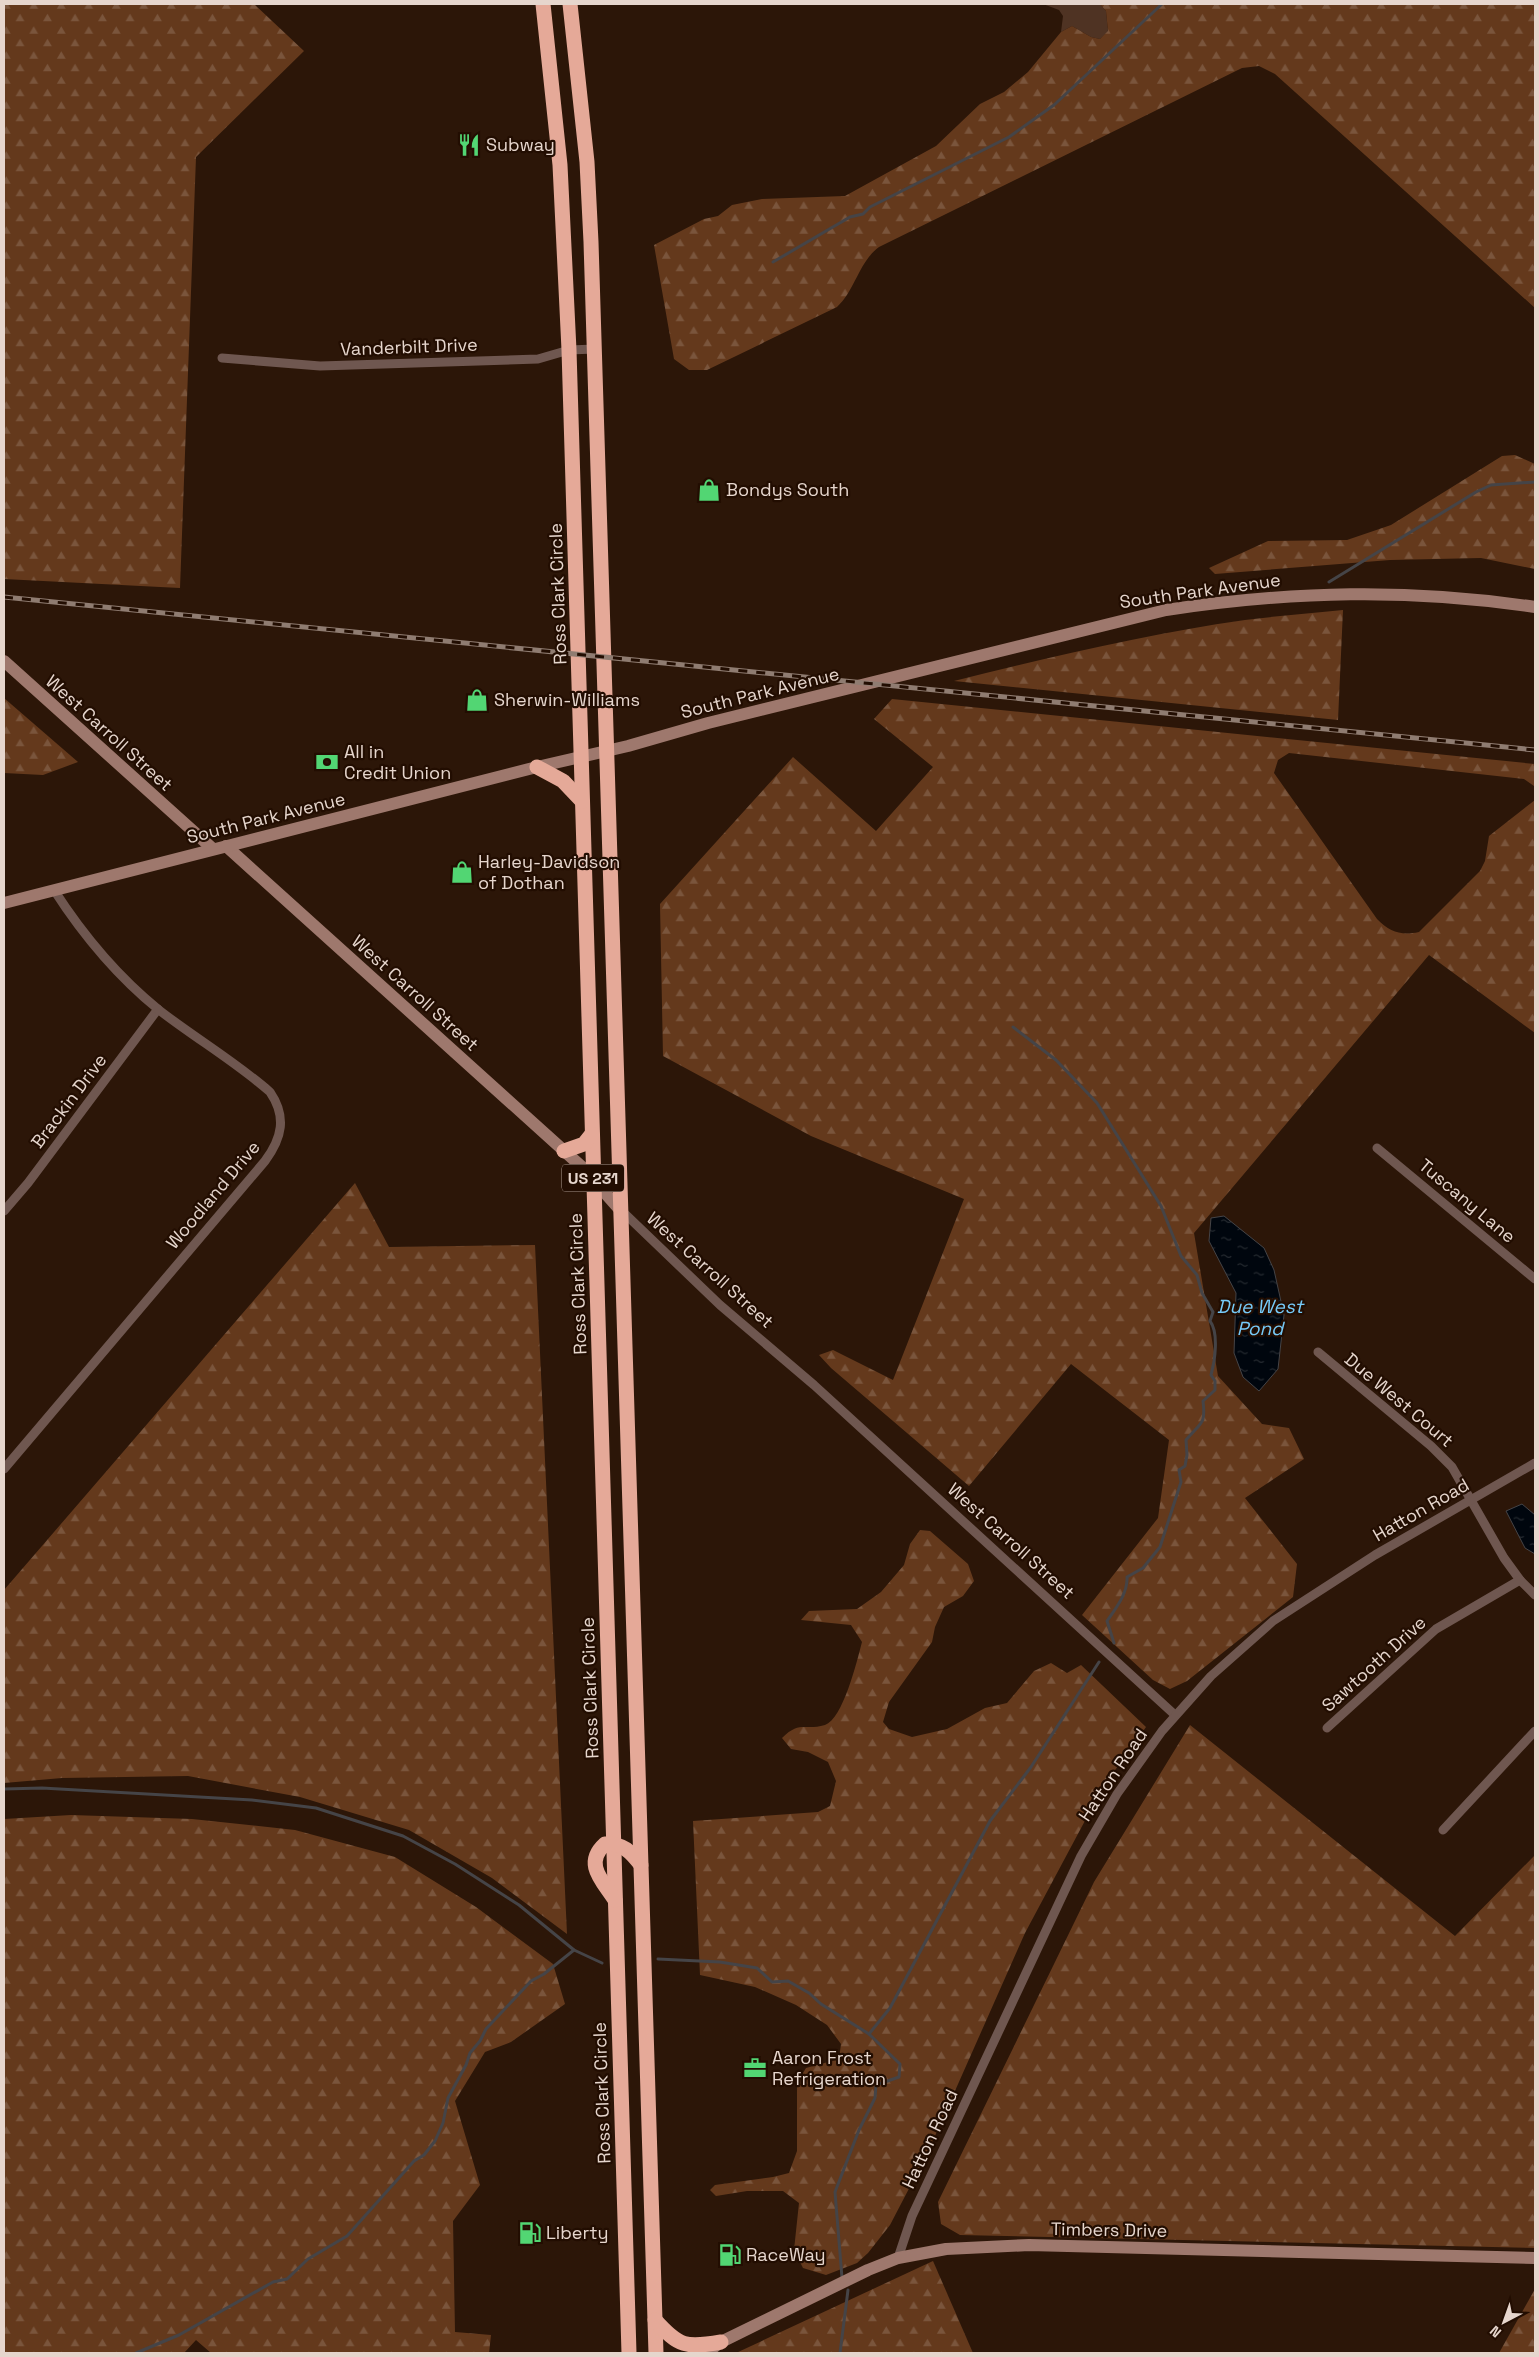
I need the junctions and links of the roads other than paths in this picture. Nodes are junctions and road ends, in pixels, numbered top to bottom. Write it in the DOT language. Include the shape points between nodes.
graph roads {
  1 [pos="543,4"];
  2 [pos="570,4"];
  3 [pos="574,29"];
  4 [pos="547,32"];
  5 [pos="587,162"];
  6 [pos="560,165"];
  7 [pos="595,349"];
  8 [pos="569,350"];
  9 [pos="222,358"];
  10 [pos="1535,607"];
  11 [pos="4,661"];
  12 [pos="608,751"];
  13 [pos="581,757"];
  14 [pos="538,767"];
  15 [pos="582,800"];
  16 [pos="226,846"];
  17 [pos="213,849"];
  18 [pos="611,882"];
  19 [pos="584,883"];
  20 [pos="54,890"];
  21 [pos="4,903"];
  22 [pos="158,1009"];
  23 [pos="589,1048"];
  24 [pos="616,1048"];
  25 [pos="592,1134"];
  26 [pos="1378,1148"];
  27 [pos="564,1151"];
  28 [pos="593,1180"];
  29 [pos="4,1211"];
  30 [pos="621,1211"];
  31 [pos="1535,1279"];
  32 [pos="1318,1352"];
  33 [pos="1535,1463"];
  34 [pos="4,1469"];
  35 [pos="1471,1500"];
  36 [pos="1520,1580"];
  37 [pos="1535,1595"];
  38 [pos="635,1654"];
  39 [pos="608,1656"];
  40 [pos="1175,1715"];
  41 [pos="1327,1728"];
  42 [pos="1535,1731"];
  43 [pos="1444,1830"];
  44 [pos="613,1844"];
  45 [pos="641,1866"];
  46 [pos="898,2258"];
  47 [pos="1535,2258"];
  48 [pos="655,2320"];
  49 [pos="721,2342"];
  50 [pos="629,2353"];
  51 [pos="656,2353"];
  52 [pos="706,2353"];
  1 -- 4 [label="highway, Ross Clark Circle / US 231"];
  2 -- 3 [label="highway, US 231"];
  3 -- 4 [label="highway"];
  3 -- 5 [label="highway, US 231"];
  4 -- 6 [label="highway, Ross Clark Circle / US 231"];
  5 -- 6 [label="highway"];
  5 -- 7 [label="highway, US 231"];
  6 -- 8 [label="highway, Ross Clark Circle / US 231"];
  7 -- 8 [label="street, Vanderbilt Drive"];
  7 -- 12 [label="highway, US 231"];
  8 -- 9 [label="street, Vanderbilt Drive" via="538,359 320,366"];
  8 -- 13 [label="highway, Ross Clark Circle / US 231"];
  10 -- 12 [label="street, South Park Avenue" via="1451,596 1358,592 1280,596 1174,609 708,723"];
  11 -- 17 [label="street, West Carroll Street"];
  12 -- 13 [label="street, South Park Avenue"];
  12 -- 18 [label="highway, US 231"];
  13 -- 14 [label="street, South Park Avenue"];
  13 -- 15 [label="highway, Ross Clark Circle / US 231"];
  14 -- 15 [label="highway" via="563,781"];
  14 -- 16 [label="street, South Park Avenue"];
  15 -- 19 [label="highway, Ross Clark Circle / US 231"];
  16 -- 17 [label="street, South Park Avenue"];
  16 -- 27 [label="street, West Carroll Street"];
  17 -- 20 [label="street, South Park Avenue"];
  18 -- 19 [label="highway"];
  18 -- 24 [label="highway, US 231"];
  19 -- 23 [label="highway, Ross Clark Circle / US 231"];
  20 -- 21 [label="street, South Park Avenue"];
  20 -- 22 [label="street, Woodland Drive" via="93,945"];
  22 -- 29 [label="street, Brackin Drive"];
  22 -- 34 [label="street, Woodland Drive" via="270,1092 280,1111 281,1132 265,1161"];
  23 -- 24 [label="highway"];
  23 -- 25 [label="highway, Ross Clark Circle / US 231"];
  24 -- 30 [label="highway, US 231"];
  25 -- 27 [label="highway" via="584,1144"];
  25 -- 28 [label="highway, Ross Clark Circle / US 231"];
  26 -- 31 [label="street, Tuscany Lane"];
  27 -- 28 [label="street, West Carroll Street"];
  28 -- 30 [label="street, West Carroll Street"];
  28 -- 39 [label="highway, Ross Clark Circle / US 231"];
  30 -- 38 [label="highway, US 231"];
  30 -- 40 [label="street, West Carroll Street" via="720,1305 814,1385"];
  32 -- 35 [label="street, Due West Court" via="1431,1446 1452,1467"];
  33 -- 35 [label="street, Hatton Road"];
  35 -- 36 [label="street, Due West Court"];
  35 -- 40 [label="street, Hatton Road" via="1367,1559 1273,1621 1230,1658"];
  36 -- 37 [label="street, Due West Court"];
  36 -- 41 [label="street, Sawtooth Drive" via="1436,1629"];
  38 -- 39 [label="highway"];
  38 -- 45 [label="highway, US 231"];
  39 -- 44 [label="highway, Ross Clark Circle / US 231"];
  40 -- 46 [label="street, Hatton Road" via="1117,1794 1082,1856 912,2216"];
  42 -- 43 [label="street"];
  44 -- 45 [label="highway" via="624,1847"];
  44 -- 50 [label="highway, Ross Clark Circle / US 231"];
  45 -- 48 [label="highway, US 231"];
  46 -- 47 [label="street, Timbers Drive" via="946,2249 1029,2246"];
  46 -- 49 [label="street, Timbers Drive"];
  48 -- 49 [label="highway" via="669,2336 685,2345"];
  48 -- 51 [label="highway, US 231"];
  49 -- 52 [label="street, Timbers Drive"];
}
